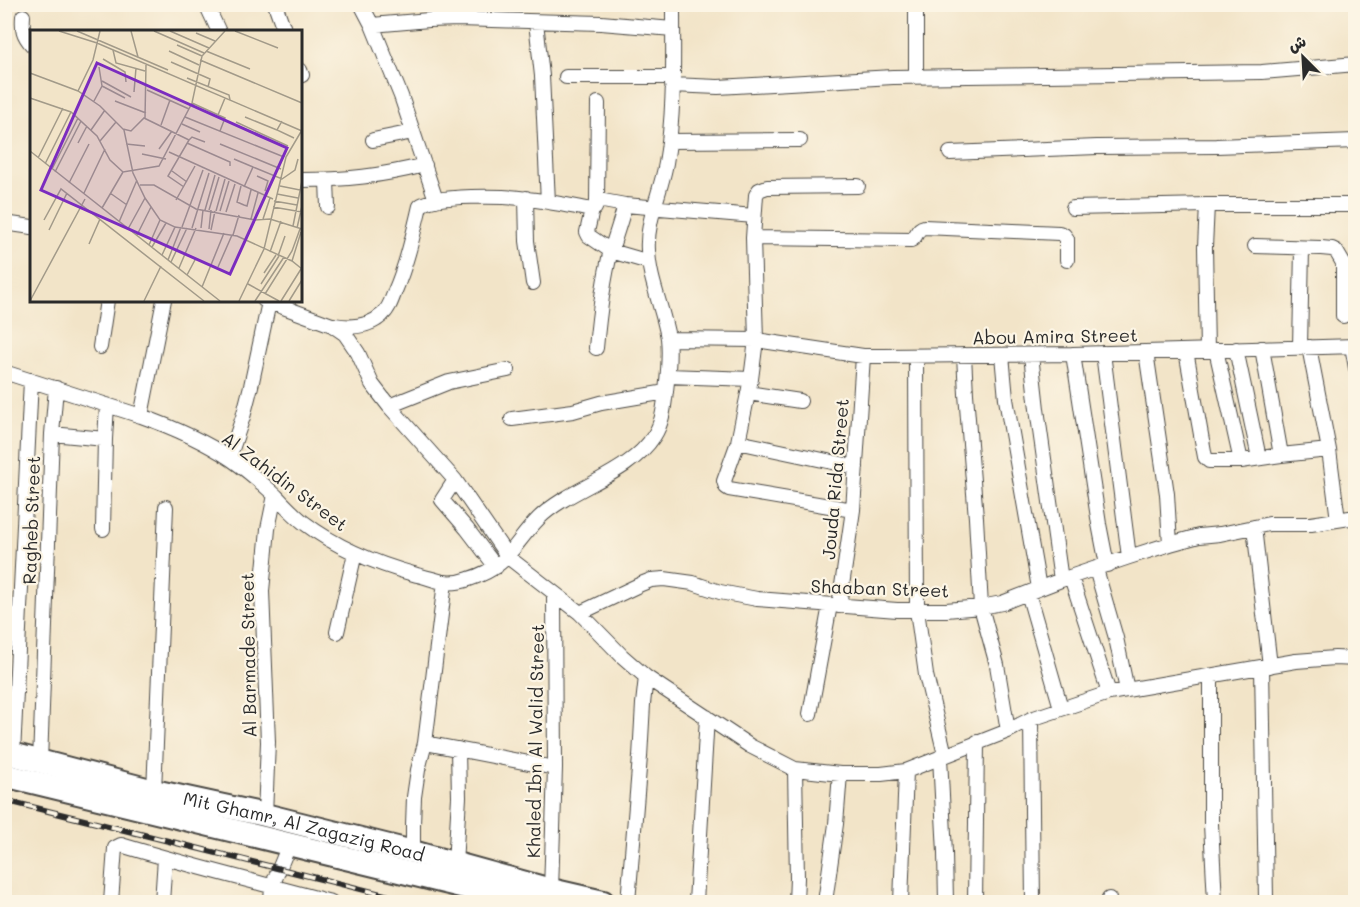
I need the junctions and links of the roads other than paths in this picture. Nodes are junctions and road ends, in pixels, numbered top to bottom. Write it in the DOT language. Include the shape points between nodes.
graph roads {
  1 [pos="206,4"];
  2 [pos="275,4"];
  3 [pos="361,4"];
  4 [pos="674,4"];
  5 [pos="916,4"];
  6 [pos="23,16"];
  7 [pos="536,22"];
  8 [pos="372,25"];
  9 [pos="673,29"];
  10 [pos="218,30"];
  11 [pos="284,30"];
  12 [pos="30,42"];
  13 [pos="1356,64"];
  14 [pos="566,77"];
  15 [pos="916,77"];
  16 [pos="672,81"];
  17 [pos="598,102"];
  18 [pos="413,132"];
  19 [pos="373,140"];
  20 [pos="800,140"];
  21 [pos="669,141"];
  22 [pos="1356,141"];
  23 [pos="950,153"];
  24 [pos="425,165"];
  25 [pos="302,180"];
  26 [pos="327,180"];
  27 [pos="858,186"];
  28 [pos="526,198"];
  29 [pos="436,200"];
  30 [pos="548,202"];
  31 [pos="594,205"];
  32 [pos="626,205"];
  33 [pos="1207,205"];
  34 [pos="1356,205"];
  35 [pos="328,207"];
  36 [pos="655,207"];
  37 [pos="1073,208"];
  38 [pos="754,216"];
  39 [pos="4,223"];
  40 [pos="30,227"];
  41 [pos="753,238"];
  42 [pos="1256,246"];
  43 [pos="1302,248"];
  44 [pos="611,250"];
  45 [pos="1066,260"];
  46 [pos="649,262"];
  47 [pos="533,283"];
  48 [pos="107,302"];
  49 [pos="164,302"];
  50 [pos="267,302"];
  51 [pos="270,302"];
  52 [pos="1343,316"];
  53 [pos="332,325"];
  54 [pos="668,339"];
  55 [pos="756,340"];
  56 [pos="1354,346"];
  57 [pos="100,347"];
  58 [pos="1305,347"];
  59 [pos="596,348"];
  60 [pos="1262,348"];
  61 [pos="1236,349"];
  62 [pos="1212,350"];
  63 [pos="1186,351"];
  64 [pos="1146,352"];
  65 [pos="1103,353"];
  66 [pos="1074,354"];
  67 [pos="1002,355"];
  68 [pos="1031,355"];
  69 [pos="863,356"];
  70 [pos="916,356"];
  71 [pos="964,356"];
  72 [pos="1356,368"];
  73 [pos="508,370"];
  74 [pos="4,372"];
  75 [pos="668,376"];
  76 [pos="31,380"];
  77 [pos="749,386"];
  78 [pos="56,388"];
  79 [pos="666,392"];
  80 [pos="800,401"];
  81 [pos="107,405"];
  82 [pos="389,406"];
  83 [pos="141,416"];
  84 [pos="512,419"];
  85 [pos="52,434"];
  86 [pos="105,439"];
  87 [pos="738,442"];
  88 [pos="1329,450"];
  89 [pos="1281,455"];
  90 [pos="229,458"];
  91 [pos="1259,458"];
  92 [pos="1241,461"];
  93 [pos="856,467"];
  94 [pos="455,480"];
  95 [pos="275,495"];
  96 [pos="166,507"];
  97 [pos="853,510"];
  98 [pos="1356,517"];
  99 [pos="1338,520"];
  100 [pos="1254,527"];
  101 [pos="103,529"];
  102 [pos="1170,544"];
  103 [pos="355,553"];
  104 [pos="508,557"];
  105 [pos="1130,557"];
  106 [pos="496,567"];
  107 [pos="1102,567"];
  108 [pos="1066,578"];
  109 [pos="445,582"];
  110 [pos="1033,591"];
  111 [pos="554,593"];
  112 [pos="835,605"];
  113 [pos="981,607"];
  114 [pos="917,610"];
  115 [pos="580,614"];
  116 [pos="337,632"];
  117 [pos="1356,658"];
  118 [pos="1266,666"];
  119 [pos="1211,676"];
  120 [pos="646,677"];
  121 [pos="1127,690"];
  122 [pos="1109,693"];
  123 [pos="1060,708"];
  124 [pos="810,714"];
  125 [pos="707,717"];
  126 [pos="1031,719"];
  127 [pos="1008,731"];
  128 [pos="977,742"];
  129 [pos="425,743"];
  130 [pos="458,749"];
  131 [pos="943,756"];
  132 [pos="7,760"];
  133 [pos="40,762"];
  134 [pos="555,768"];
  135 [pos="795,768"];
  136 [pos="906,771"];
  137 [pos="840,774"];
  138 [pos="154,791"];
  139 [pos="265,815"];
  140 [pos="289,845"];
  141 [pos="413,852"];
  142 [pos="165,858"];
  143 [pos="455,864"];
  144 [pos="272,886"];
  145 [pos="551,890"];
  146 [pos="1266,898"];
  147 [pos="111,903"];
  148 [pos="162,903"];
  149 [pos="271,903"];
  150 [pos="331,903"];
  151 [pos="527,903"];
  152 [pos="603,903"];
  153 [pos="628,903"];
  154 [pos="696,903"];
  155 [pos="796,903"];
  156 [pos="825,903"];
  157 [pos="901,903"];
  158 [pos="946,903"];
  159 [pos="975,903"];
  160 [pos="1033,903"];
  161 [pos="1215,903"];
  1 -- 10 [label="street"];
  2 -- 11 [label="street"];
  3 -- 8 [label="street"];
  4 -- 9 [label="street, Al Zahidin Street"];
  5 -- 15 [label="street"];
  6 -- 12 [label="street" via="23,33"];
  7 -- 8 [label="street" via="429,20"];
  7 -- 9 [label="street"];
  7 -- 30 [label="street"];
  8 -- 18 [label="street"];
  9 -- 16 [label="street, Al Zahidin Street"];
  13 -- 15 [label="street" via="1262,72"];
  14 -- 16 [label="street"];
  15 -- 16 [label="street" via="718,87"];
  16 -- 21 [label="street, Al Zahidin Street"];
  17 -- 31 [label="street"];
  18 -- 19 [label="street"];
  18 -- 24 [label="street"];
  20 -- 21 [label="street"];
  21 -- 36 [label="street, Al Zahidin Street"];
  22 -- 23 [label="street"];
  24 -- 26 [label="street" via="367,177"];
  24 -- 29 [label="street"];
  25 -- 26 [label="street"];
  26 -- 35 [label="street"];
  27 -- 38 [label="street" via="767,187 756,195"];
  28 -- 29 [label="street"];
  28 -- 30 [label="street"];
  28 -- 47 [label="street"];
  29 -- 53 [label="street" via="420,206 406,263 382,315 358,326"];
  30 -- 31 [label="street"];
  31 -- 32 [label="street"];
  31 -- 44 [label="street" via="587,235"];
  32 -- 36 [label="street"];
  32 -- 44 [label="street"];
  33 -- 34 [label="street"];
  33 -- 37 [label="street"];
  33 -- 62 [label="street" via="1205,247"];
  36 -- 38 [label="street"];
  36 -- 46 [label="street, Al Zahidin Street" via="648,230"];
  38 -- 41 [label="street"];
  39 -- 40 [label="street"];
  41 -- 45 [label="street" via="911,240 924,227 1059,233 1067,239"];
  41 -- 55 [label="street"];
  42 -- 43 [label="street"];
  43 -- 52 [label="street" via="1332,249 1341,257"];
  43 -- 58 [label="street"];
  44 -- 46 [label="street"];
  44 -- 59 [label="street"];
  46 -- 54 [label="street, Al Zahidin Street"];
  48 -- 57 [label="street"];
  49 -- 83 [label="street"];
  50 -- 90 [label="street" via="251,386"];
  51 -- 53 [label="street"];
  53 -- 82 [label="street" via="351,341 372,384"];
  54 -- 55 [label="street, Abou Amira Street"];
  54 -- 75 [label="street, Al Zahidin Street"];
  55 -- 69 [label="street, Abou Amira Street"];
  55 -- 77 [label="street"];
  56 -- 58 [label="street, Abou Amira Street"];
  56 -- 72 [label="street"];
  58 -- 60 [label="street, Abou Amira Street"];
  58 -- 88 [label="street"];
  60 -- 61 [label="street, Abou Amira Street"];
  60 -- 89 [label="street"];
  61 -- 62 [label="street, Abou Amira Street"];
  61 -- 91 [label="street"];
  62 -- 63 [label="street, Abou Amira Street"];
  62 -- 92 [label="street"];
  63 -- 64 [label="street, Abou Amira Street"];
  63 -- 92 [label="street" via="1205,457 1209,461"];
  64 -- 65 [label="street, Abou Amira Street"];
  64 -- 102 [label="street" via="1167,494"];
  65 -- 66 [label="street, Abou Amira Street"];
  65 -- 105 [label="street"];
  66 -- 68 [label="street, Abou Amira Street"];
  66 -- 107 [label="street"];
  67 -- 68 [label="street, Abou Amira Street"];
  67 -- 71 [label="street, Abou Amira Street"];
  67 -- 110 [label="street"];
  68 -- 108 [label="street"];
  69 -- 70 [label="street, Abou Amira Street"];
  69 -- 93 [label="street, Jouda Rida Street"];
  70 -- 71 [label="street, Abou Amira Street"];
  70 -- 114 [label="street"];
  71 -- 113 [label="street"];
  73 -- 82 [label="street" via="449,382"];
  74 -- 76 [label="street, Al Zahidin Street"];
  75 -- 77 [label="street"];
  75 -- 79 [label="street, Al Zahidin Street"];
  76 -- 78 [label="street, Al Zahidin Street"];
  76 -- 132 [label="street"];
  77 -- 80 [label="street"];
  77 -- 87 [label="street"];
  78 -- 81 [label="street, Al Zahidin Street"];
  78 -- 85 [label="street, Ragheb Street"];
  79 -- 84 [label="street"];
  79 -- 104 [label="street, Al Zahidin Street" via="661,422 645,448 548,509"];
  81 -- 83 [label="street, Al Zahidin Street"];
  81 -- 86 [label="street"];
  82 -- 94 [label="street"];
  83 -- 90 [label="street, Al Zahidin Street"];
  85 -- 86 [label="street"];
  85 -- 133 [label="street, Ragheb Street"];
  86 -- 101 [label="street"];
  87 -- 93 [label="street"];
  87 -- 97 [label="street" via="724,481 729,489"];
  88 -- 89 [label="street"];
  88 -- 99 [label="street"];
  89 -- 91 [label="street"];
  90 -- 95 [label="street, Al Zahidin Street"];
  91 -- 92 [label="street"];
  93 -- 97 [label="street, Jouda Rida Street"];
  94 -- 104 [label="street"];
  94 -- 106 [label="street" via="442,500"];
  95 -- 103 [label="street, Al Zahidin Street" via="309,526"];
  95 -- 139 [label="street, Al Barmade Street" via="262,591 268,742"];
  96 -- 138 [label="street"];
  97 -- 112 [label="street, Jouda Rida Street"];
  98 -- 99 [label="street, Shaaban Street"];
  99 -- 100 [label="street, Shaaban Street"];
  100 -- 102 [label="street, Shaaban Street"];
  100 -- 118 [label="street"];
  102 -- 105 [label="street, Shaaban Street"];
  103 -- 109 [label="street, Al Zahidin Street"];
  103 -- 116 [label="street"];
  104 -- 106 [label="street, Al Zahidin Street"];
  104 -- 111 [label="street"];
  105 -- 107 [label="street, Shaaban Street"];
  106 -- 109 [label="street, Al Zahidin Street" via="480,576"];
  107 -- 108 [label="street, Shaaban Street"];
  107 -- 121 [label="street"];
  108 -- 110 [label="street, Shaaban Street"];
  108 -- 122 [label="street"];
  109 -- 129 [label="street"];
  110 -- 113 [label="street, Shaaban Street"];
  110 -- 123 [label="street"];
  111 -- 115 [label="street"];
  111 -- 134 [label="street, Khaled Ibn Al Walid Street"];
  112 -- 114 [label="street, Shaaban Street"];
  112 -- 115 [label="street, Shaaban Street" via="757,599 664,579 641,584"];
  112 -- 124 [label="street, Jouda Rida Street"];
  113 -- 114 [label="street, Shaaban Street"];
  113 -- 127 [label="street" via="997,665"];
  114 -- 131 [label="street"];
  115 -- 120 [label="street"];
  117 -- 118 [label="street"];
  118 -- 119 [label="street"];
  118 -- 146 [label="street"];
  119 -- 121 [label="street"];
  119 -- 161 [label="street"];
  120 -- 125 [label="street"];
  120 -- 153 [label="street"];
  121 -- 122 [label="street"];
  122 -- 123 [label="street"];
  123 -- 126 [label="street"];
  125 -- 135 [label="street" via="750,746"];
  125 -- 154 [label="street"];
  126 -- 127 [label="street"];
  126 -- 160 [label="street"];
  127 -- 128 [label="street"];
  128 -- 131 [label="street"];
  128 -- 159 [label="street"];
  129 -- 130 [label="street"];
  129 -- 141 [label="street" via="414,797"];
  130 -- 134 [label="street"];
  130 -- 143 [label="street"];
  131 -- 136 [label="street"];
  131 -- 158 [label="street"];
  132 -- 133 [label="highway, Mit Ghamr, Al Zagazig Road"];
  132 -- 140 [label="highway, Mit Ghamr, Al Zagazig Road"];
  133 -- 138 [label="highway, Mit Ghamr, Al Zagazig Road"];
  134 -- 145 [label="street, Khaled Ibn Al Walid Street"];
  135 -- 137 [label="street"];
  135 -- 155 [label="street"];
  136 -- 137 [label="street"];
  136 -- 157 [label="street"];
  137 -- 156 [label="street"];
  138 -- 139 [label="highway, Mit Ghamr, Al Zagazig Road"];
  139 -- 141 [label="highway, Mit Ghamr, Al Zagazig Road"];
  140 -- 144 [label="street"];
  140 -- 151 [label="highway, Mit Ghamr, Al Zagazig Road"];
  141 -- 143 [label="highway, Mit Ghamr, Al Zagazig Road"];
  142 -- 144 [label="street"];
  142 -- 147 [label="street" via="121,845 115,848"];
  142 -- 148 [label="street"];
  143 -- 145 [label="highway, Mit Ghamr, Al Zagazig Road"];
  144 -- 149 [label="street"];
  144 -- 150 [label="street"];
  145 -- 152 [label="highway, Mit Ghamr, Al Zagazig Road"];
}
